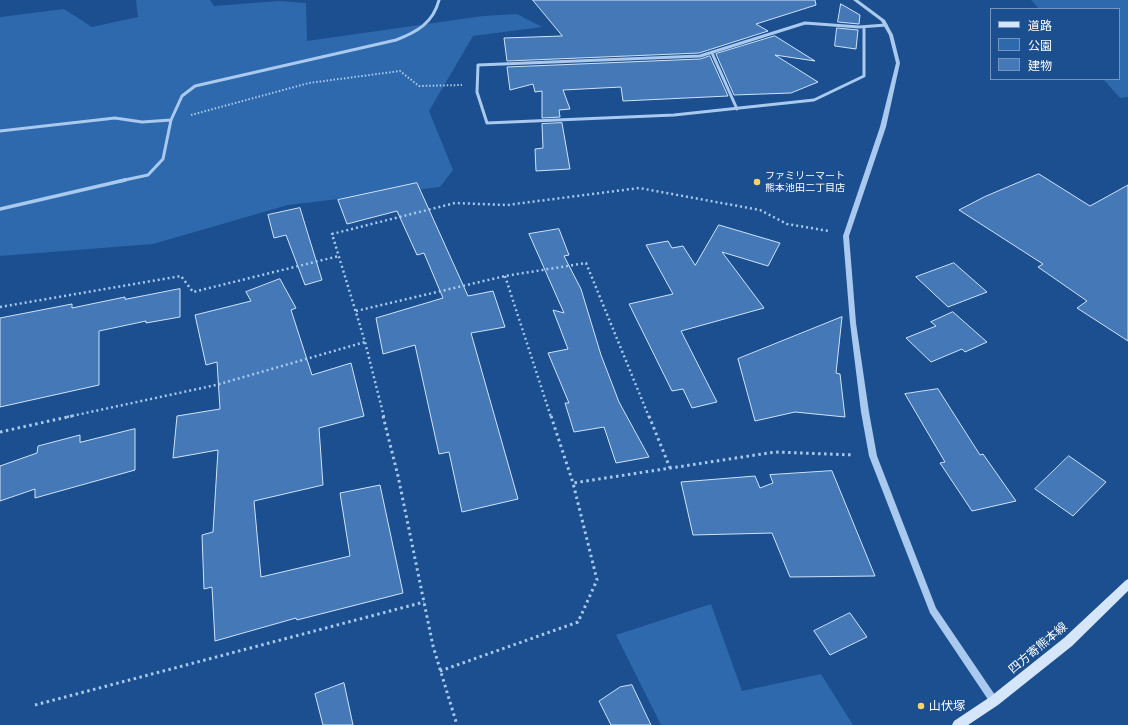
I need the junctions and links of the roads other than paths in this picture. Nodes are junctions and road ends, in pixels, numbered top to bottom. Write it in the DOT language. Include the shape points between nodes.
graph roads {
  1 [pos="439,0"];
  2 [pos="855,0"];
  3 [pos="886,26"];
  4 [pos="864,27"];
  5 [pos="712,53"];
  6 [pos="737,109"];
  7 [pos="171,120"];
  8 [pos="0,131"];
  9 [pos="0,209"];
  10 [pos="1128,584"];
  11 [pos="994,701"];
  12 [pos="958,725"];
  1 -- 7 [label="street" via="437,11 426,26 396,40 195,86 182,96"];
  2 -- 3 [label="street" via="883,20"];
  3 -- 4 [label="street"];
  3 -- 11 [label="street" via="892,35 898,63 883,127 847,234 853,323 865,412 873,456 932,610"];
  4 -- 5 [label="street" via="805,23"];
  4 -- 6 [label="street" via="864,76 814,100"];
  5 -- 6 [label="street"];
  5 -- 6 [label="street" via="700,56 478,65 478,92 487,123 674,115"];
  7 -- 8 [label="street" via="142,122 115,118"];
  7 -- 9 [label="street" via="163,159 148,175"];
  10 -- 11 [label="main road, 四方寄熊本線" via="1068,642"];
  11 -- 12 [label="main road, 四方寄熊本線"];
}
